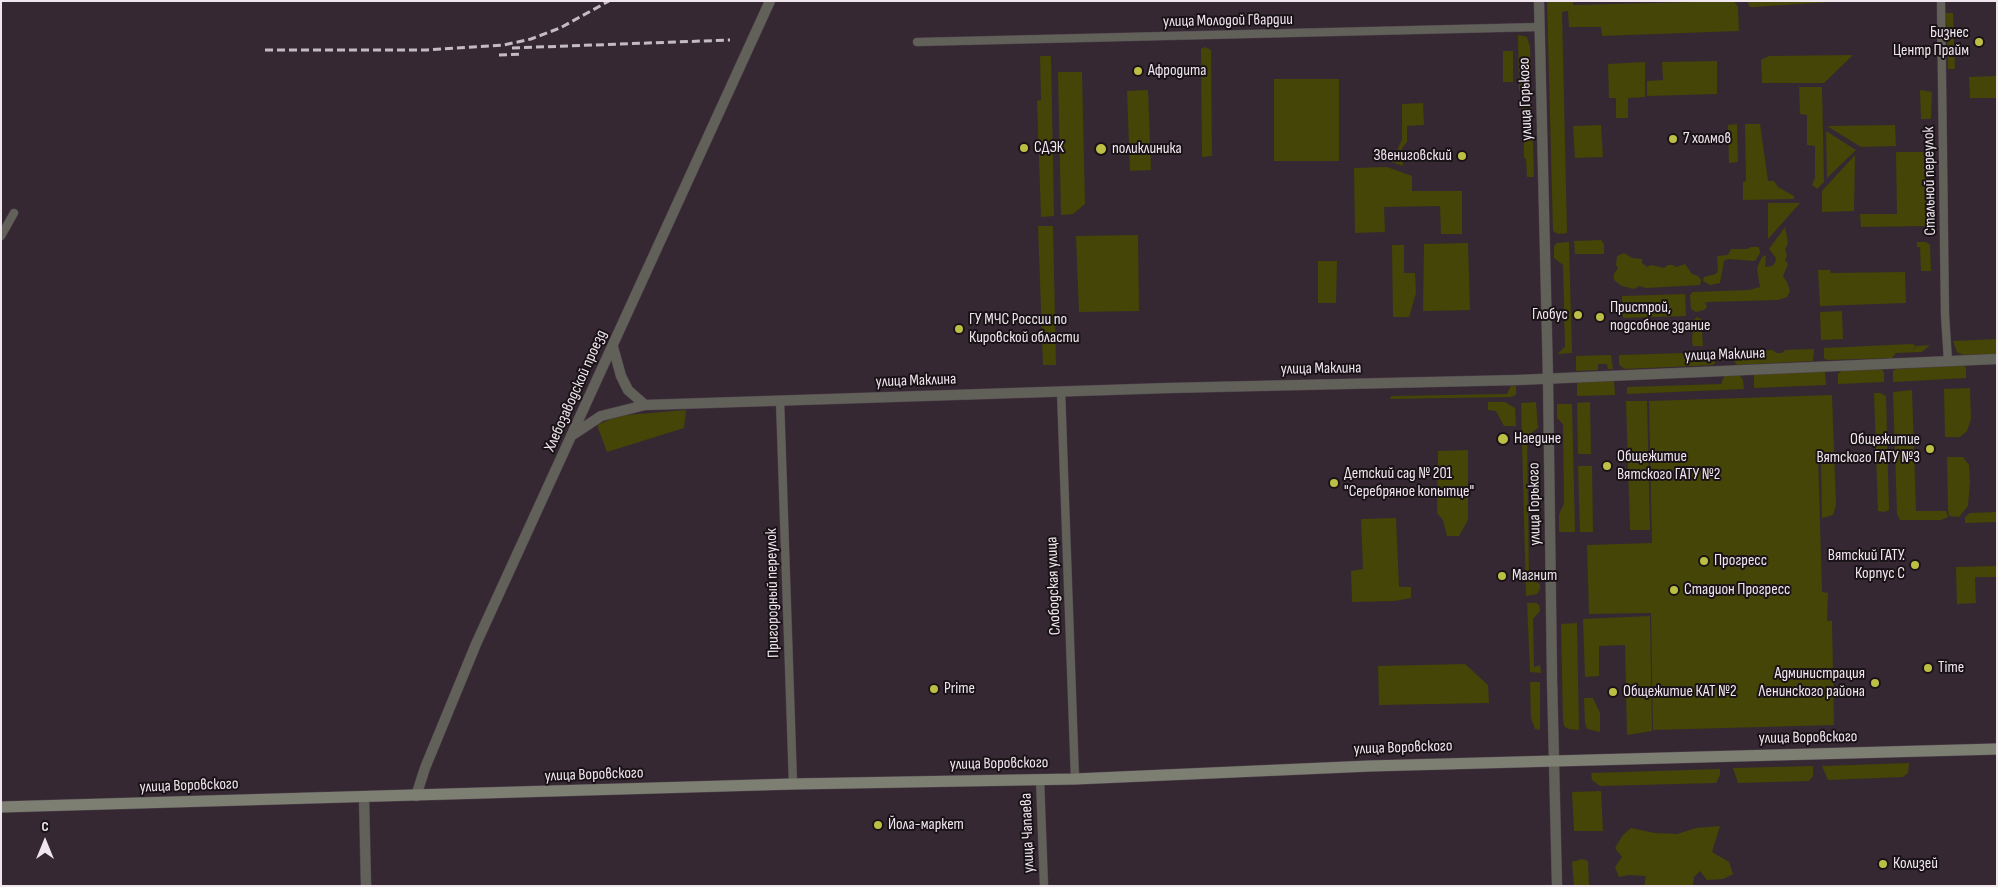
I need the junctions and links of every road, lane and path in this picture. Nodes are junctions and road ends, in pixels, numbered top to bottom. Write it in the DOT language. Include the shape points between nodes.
graph roads {
  1 [pos="770,1"];
  2 [pos="1539,1"];
  3 [pos="1941,1"];
  4 [pos="1539,27"];
  5 [pos="917,42"];
  6 [pos="14,213"];
  7 [pos="1,236"];
  8 [pos="613,346"];
  9 [pos="1997,359"];
  10 [pos="1948,361"];
  11 [pos="1548,378"];
  12 [pos="1061,391"];
  13 [pos="780,400"];
  14 [pos="645,405"];
  15 [pos="574,434"];
  16 [pos="1997,748"];
  17 [pos="1554,760"];
  18 [pos="1040,779"];
  19 [pos="1076,779"];
  20 [pos="793,784"];
  21 [pos="416,796"];
  22 [pos="364,797"];
  23 [pos="1,807"];
  24 [pos="366,886"];
  25 [pos="1044,886"];
  26 [pos="1558,886"];
  1 -- 8 [label="street, Хлебозаводской проезд"];
  2 -- 4 [label="street, улица Горького"];
  3 -- 10 [label="street, Стальной переулок"];
  4 -- 5 [label="street, улица Молодой Гвардии"];
  4 -- 11 [label="street, улица Горького"];
  6 -- 7 [label="street"];
  8 -- 14 [label="street" via="628,390"];
  8 -- 15 [label="street, Хлебозаводской проезд"];
  9 -- 10 [label="street, улица Маклина"];
  10 -- 11 [label="street, улица Маклина"];
  11 -- 12 [label="street, улица Маклина"];
  11 -- 17 [label="street, улица Горького"];
  12 -- 13 [label="street, улица Маклина"];
  12 -- 19 [label="street, Слободская улица"];
  13 -- 14 [label="street, улица Маклина"];
  13 -- 20 [label="street, Пригородный переулок"];
  14 -- 15 [label="street, улица Маклина" via="601,416"];
  15 -- 21 [label="street, Хлебозаводской проезд" via="476,644 424,768"];
  16 -- 17 [label="main road, улица Воровского"];
  17 -- 19 [label="main road, улица Воровского"];
  17 -- 26 [label="street, улица Горького"];
  18 -- 19 [label="main road, улица Воровского"];
  18 -- 20 [label="main road, улица Воровского"];
  18 -- 25 [label="street, улица Чапаева"];
  20 -- 21 [label="main road, улица Воровского"];
  21 -- 22 [label="main road, улица Воровского"];
  22 -- 23 [label="main road, улица Воровского"];
  22 -- 24 [label="street"];
}
